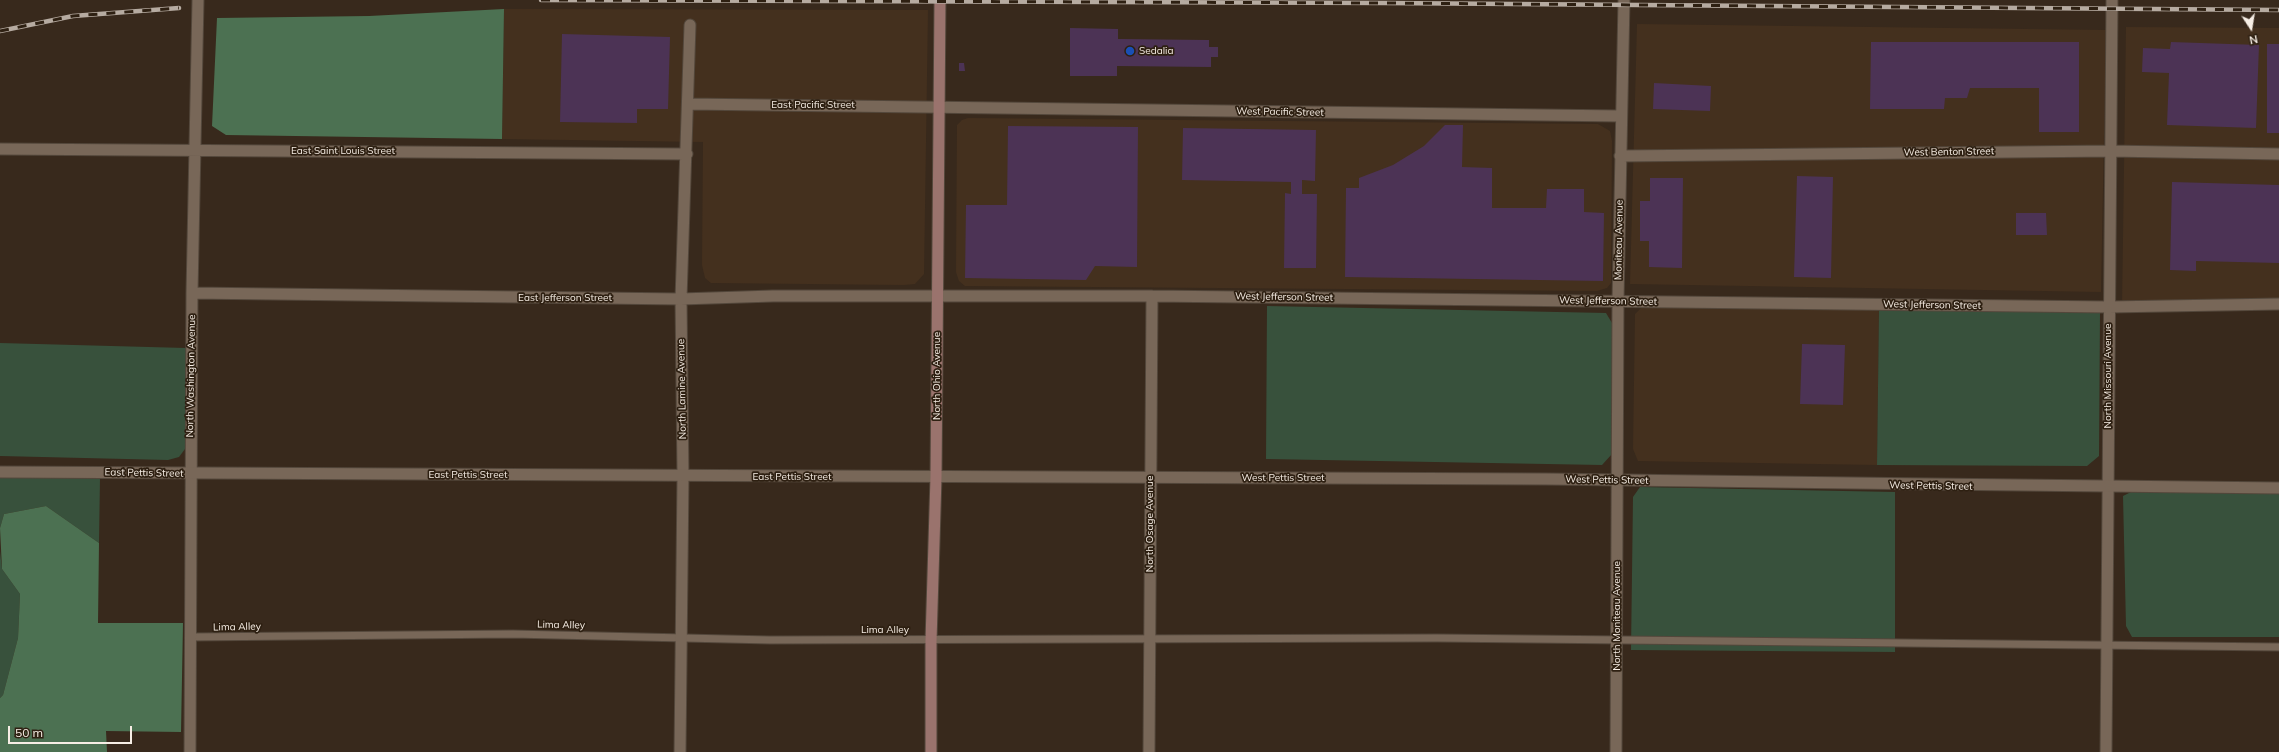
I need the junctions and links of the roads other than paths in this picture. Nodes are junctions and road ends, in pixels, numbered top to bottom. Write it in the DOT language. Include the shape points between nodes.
graph roads {
  1 [pos="198,0"];
  2 [pos="940,0"];
  3 [pos="1624,0"];
  4 [pos="2112,0"];
  5 [pos="690,25"];
  6 [pos="688,104"];
  7 [pos="939,106"];
  8 [pos="1620,116"];
  9 [pos="0,149"];
  10 [pos="196,150"];
  11 [pos="2111,151"];
  12 [pos="687,154"];
  13 [pos="2279,154"];
  14 [pos="1620,156"];
  15 [pos="192,293"];
  16 [pos="937,296"];
  17 [pos="1152,296"];
  18 [pos="681,299"];
  19 [pos="1618,301"];
  20 [pos="2279,304"];
  21 [pos="2109,308"];
  22 [pos="0,472"];
  23 [pos="190,474"];
  24 [pos="683,476"];
  25 [pos="936,477"];
  26 [pos="1151,477"];
  27 [pos="1618,480"];
  28 [pos="2107,487"];
  29 [pos="2279,488"];
  30 [pos="190,637"];
  31 [pos="681,638"];
  32 [pos="931,640"];
  33 [pos="1617,640"];
  34 [pos="1150,641"];
  35 [pos="2106,645"];
  36 [pos="2279,647"];
  37 [pos="190,752"];
  38 [pos="680,752"];
  39 [pos="931,752"];
  40 [pos="1148,752"];
  41 [pos="1616,752"];
  42 [pos="2106,752"];
  1 -- 10 [label="street, North Washington Avenue"];
  2 -- 7 [label="main road, North Ohio Avenue"];
  3 -- 8 [label="street, Moniteau Avenue"];
  4 -- 11 [label="street, North Missouri Avenue"];
  5 -- 6 [label="street, North Lamine Avenue"];
  6 -- 7 [label="street, East Pacific Street"];
  6 -- 12 [label="street, North Lamine Avenue"];
  7 -- 8 [label="street, West Pacific Street"];
  7 -- 16 [label="main road, North Ohio Avenue"];
  8 -- 14 [label="street, Moniteau Avenue"];
  9 -- 10 [label="street, East Saint Louis Street"];
  10 -- 12 [label="street, East Saint Louis Street"];
  10 -- 15 [label="street, North Washington Avenue"];
  11 -- 13 [label="street, West Benton Street"];
  11 -- 14 [label="street, West Benton Street"];
  11 -- 21 [label="street, North Missouri Avenue"];
  12 -- 18 [label="street, North Lamine Avenue"];
  14 -- 19 [label="street, Moniteau Avenue"];
  15 -- 18 [label="street, East Jefferson Street"];
  15 -- 23 [label="street, North Washington Avenue"];
  16 -- 17 [label="street, West Jefferson Street"];
  16 -- 18 [label="street, East Jefferson Street"];
  16 -- 25 [label="main road, North Ohio Avenue"];
  17 -- 19 [label="street, West Jefferson Street"];
  17 -- 26 [label="street, North Osage Avenue"];
  18 -- 24 [label="street, North Lamine Avenue"];
  19 -- 21 [label="street, West Jefferson Street"];
  19 -- 27 [label="street, Moniteau Avenue"];
  20 -- 21 [label="street, West Jefferson Street"];
  21 -- 28 [label="street, North Missouri Avenue"];
  22 -- 23 [label="street, East Pettis Street"];
  23 -- 24 [label="street, East Pettis Street"];
  23 -- 30 [label="street, North Washington Avenue"];
  24 -- 25 [label="street, East Pettis Street"];
  24 -- 31 [label="street, North Lamine Avenue"];
  25 -- 26 [label="street, West Pettis Street"];
  25 -- 32 [label="main road, North Ohio Avenue"];
  26 -- 27 [label="street, West Pettis Street"];
  26 -- 34 [label="street, North Osage Avenue"];
  27 -- 28 [label="street, West Pettis Street"];
  27 -- 33 [label="street, North Moniteau Avenue"];
  28 -- 29 [label="street, West Pettis Street"];
  28 -- 35 [label="street, North Missouri Avenue"];
  30 -- 31 [label="lane, Lima Alley" via="513,634"];
  30 -- 37 [label="street, North Washington Avenue"];
  31 -- 32 [label="lane, Lima Alley"];
  31 -- 38 [label="street, North Lamine Avenue"];
  32 -- 34 [label="lane, Lima Alley"];
  32 -- 39 [label="main road, North Ohio Avenue"];
  33 -- 34 [label="lane, Lima Alley" via="1429,638"];
  33 -- 35 [label="lane, Lima Alley"];
  33 -- 41 [label="street, North Moniteau Avenue"];
  34 -- 40 [label="street, North Osage Avenue"];
  35 -- 36 [label="lane, Lima Alley"];
  35 -- 42 [label="street, North Missouri Avenue"];
}
